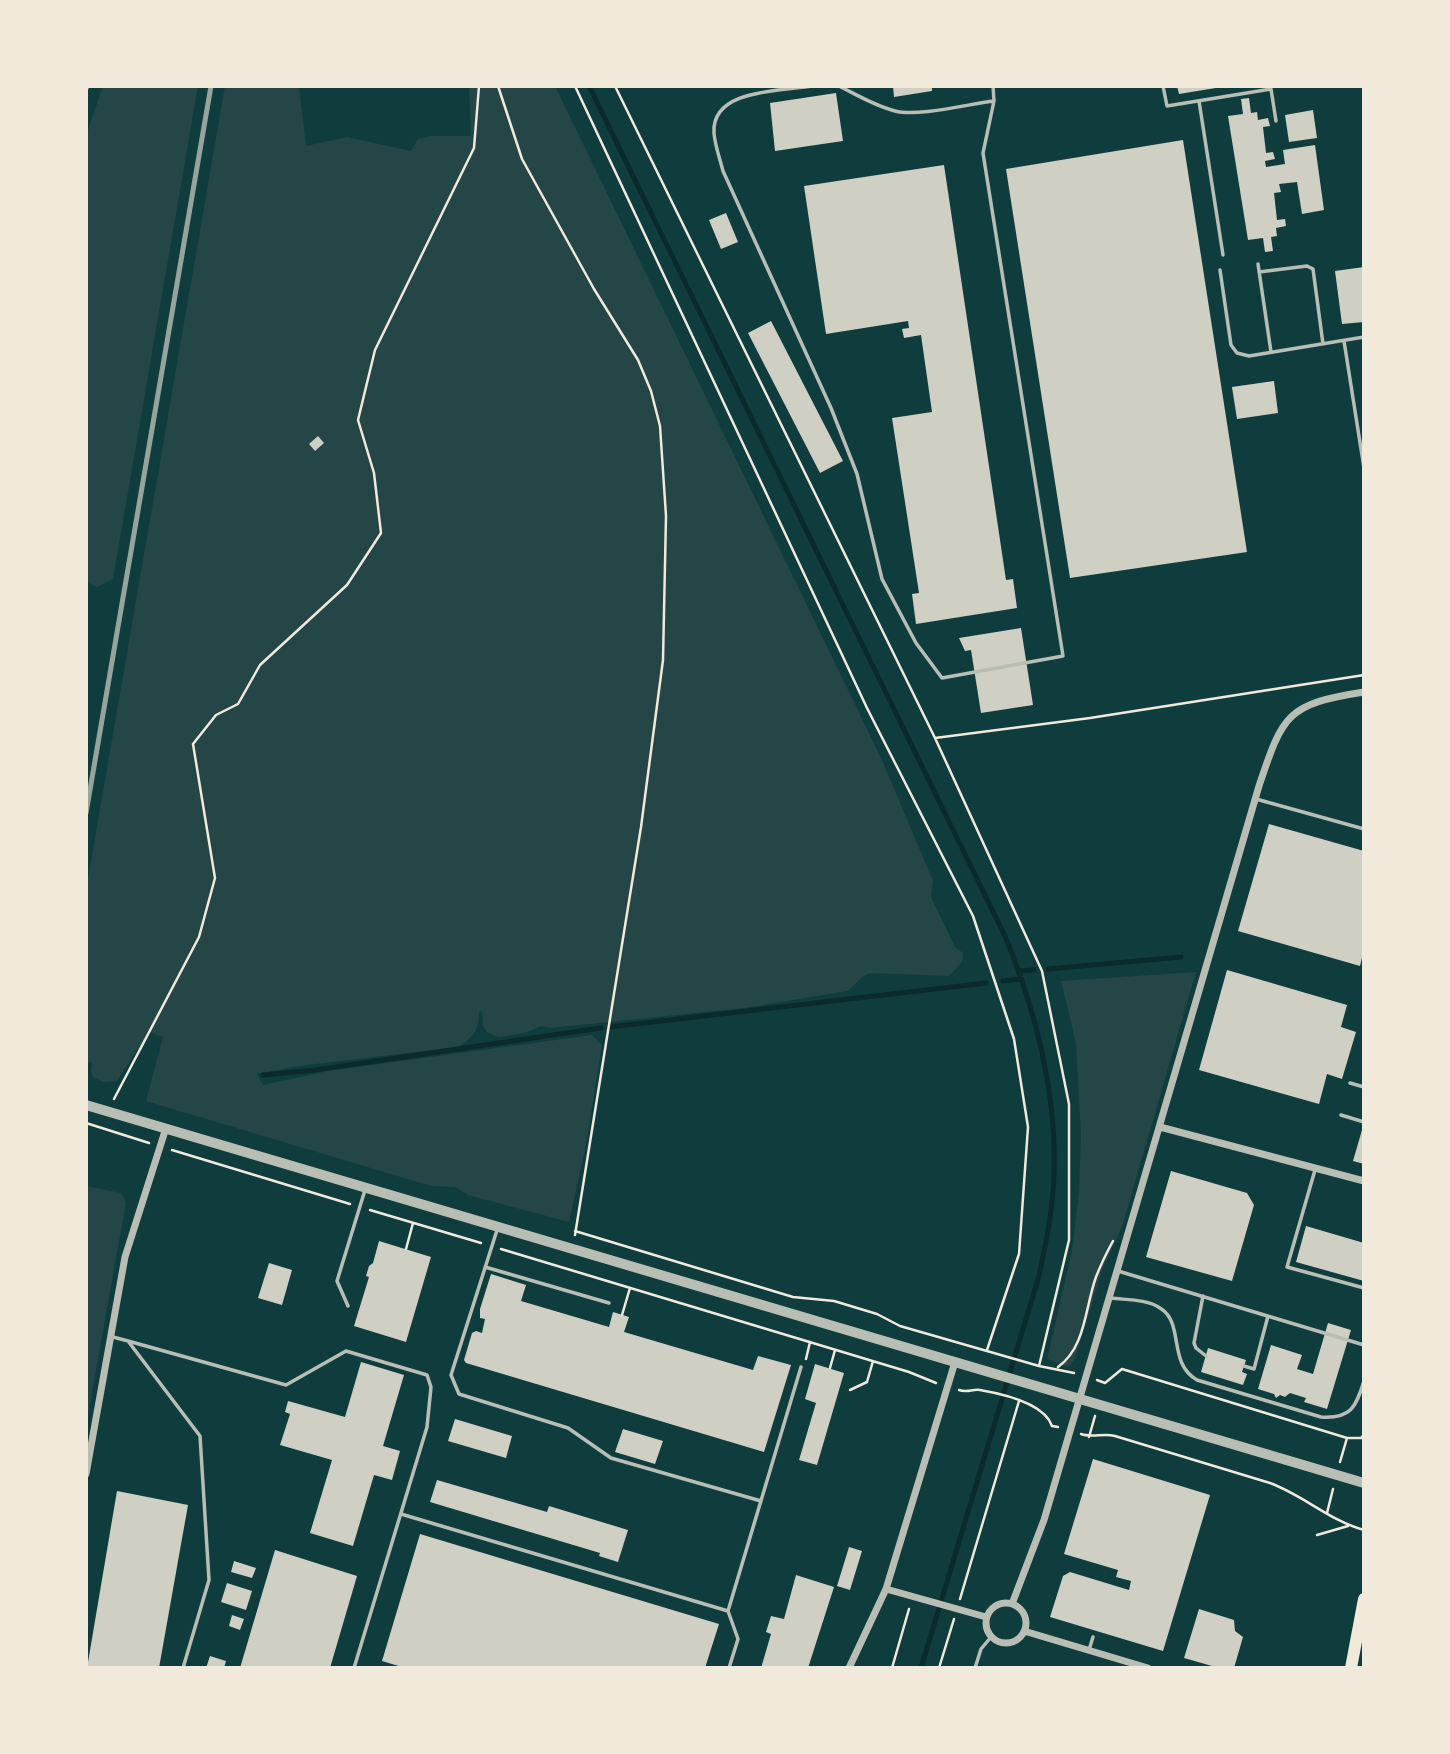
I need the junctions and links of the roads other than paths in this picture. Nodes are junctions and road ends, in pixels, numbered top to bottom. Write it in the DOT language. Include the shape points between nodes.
graph roads {
  1 [pos="812,86"];
  2 [pos="839,86"];
  3 [pos="993,86"];
  4 [pos="1163,86"];
  5 [pos="994,101"];
  6 [pos="1199,101"];
  7 [pos="1276,121"];
  8 [pos="1223,255"];
  9 [pos="1258,264"];
  10 [pos="1220,270"];
  11 [pos="1259,272"];
  12 [pos="1364,337"];
  13 [pos="1344,341"];
  14 [pos="1323,344"];
  15 [pos="1271,353"];
  16 [pos="1364,468"];
  17 [pos="1364,692"];
  18 [pos="1256,799"];
  19 [pos="1364,829"];
  20 [pos="1350,1083"];
  21 [pos="1364,1087"];
  22 [pos="86,1105"];
  23 [pos="1341,1115"];
  24 [pos="1364,1122"];
  25 [pos="1160,1127"];
  26 [pos="166,1129"];
  27 [pos="1316,1168"];
  28 [pos="1364,1181"];
  29 [pos="366,1188"];
  30 [pos="498,1227"];
  31 [pos="485,1267"];
  32 [pos="1118,1270"];
  33 [pos="1364,1288"];
  34 [pos="1203,1296"];
  35 [pos="1109,1298"];
  36 [pos="609,1303"];
  37 [pos="348,1306"];
  38 [pos="1268,1316"];
  39 [pos="111,1336"];
  40 [pos="128,1341"];
  41 [pos="1364,1345"];
  42 [pos="1206,1356"];
  43 [pos="955,1363"];
  44 [pos="802,1367"];
  45 [pos="1244,1367"];
  46 [pos="1364,1381"];
  47 [pos="1080,1399"];
  48 [pos="86,1474"];
  49 [pos="1364,1483"];
  50 [pos="761,1501"];
  51 [pos="401,1514"];
  52 [pos="886,1589"];
  53 [pos="1364,1599"];
  54 [pos="1012,1604"];
  55 [pos="729,1611"];
  56 [pos="986,1617"];
  57 [pos="1024,1631"];
  58 [pos="991,1637"];
  59 [pos="1093,1637"];
  60 [pos="1089,1650"];
  61 [pos="183,1668"];
  62 [pos="354,1668"];
  63 [pos="729,1668"];
  64 [pos="849,1668"];
  65 [pos="975,1668"];
  66 [pos="1148,1668"];
  67 [pos="1351,1668"];
  1 -- 5 [label="lane" via="733,99 716,119 716,147 857,474 882,579 916,643 943,678 1063,656 983,153"];
  2 -- 5 [label="lane" via="897,112"];
  3 -- 5 [label="lane"];
  4 -- 6 [label="lane" via="1167,106"];
  6 -- 7 [label="lane" via="1271,89"];
  6 -- 8 [label="lane"];
  9 -- 11 [label="lane"];
  10 -- 15 [label="lane" via="1233,350 1248,356"];
  11 -- 14 [label="lane" via="1311,267"];
  11 -- 15 [label="lane"];
  12 -- 13 [label="lane"];
  13 -- 14 [label="lane"];
  13 -- 16 [label="lane"];
  14 -- 15 [label="lane"];
  17 -- 18 [label="street" via="1318,700 1295,713 1278,735"];
  18 -- 19 [label="lane"];
  18 -- 25 [label="street"];
  20 -- 21 [label="lane"];
  22 -- 26 [label="street"];
  23 -- 24 [label="lane"];
  25 -- 27 [label="street"];
  25 -- 32 [label="street"];
  26 -- 29 [label="street"];
  26 -- 39 [label="street" via="125,1257"];
  27 -- 28 [label="street"];
  27 -- 33 [label="lane" via="1287,1267"];
  29 -- 30 [label="street"];
  29 -- 37 [label="lane" via="337,1281"];
  30 -- 31 [label="lane"];
  30 -- 43 [label="street"];
  31 -- 36 [label="lane"];
  31 -- 50 [label="lane" via="451,1375 459,1394 568,1428 611,1458"];
  32 -- 34 [label="lane"];
  32 -- 35 [label="street"];
  34 -- 38 [label="lane"];
  34 -- 42 [label="lane" via="1194,1343"];
  35 -- 46 [label="lane" via="1161,1308 1172,1324 1181,1363 1197,1380 1330,1418 1351,1410"];
  35 -- 47 [label="street"];
  38 -- 41 [label="lane"];
  38 -- 45 [label="lane" via="1254,1369"];
  39 -- 40 [label="lane"];
  39 -- 48 [label="street"];
  40 -- 51 [label="lane" via="286,1385 346,1350 427,1375 431,1395 427,1427"];
  40 -- 61 [label="lane" via="200,1436 209,1580"];
  43 -- 47 [label="street"];
  43 -- 52 [label="street"];
  44 -- 50 [label="lane"];
  47 -- 49 [label="street"];
  47 -- 54 [label="street" via="1044,1520"];
  50 -- 55 [label="lane"];
  51 -- 55 [label="lane"];
  51 -- 62 [label="lane"];
  52 -- 56 [label="street"];
  52 -- 64 [label="street"];
  53 -- 67 [label="main road"];
  54 -- 56 [label="street" via="999,1604"];
  54 -- 57 [label="street" via="1025,1618"];
  55 -- 63 [label="lane" via="738,1639"];
  56 -- 58 [label="street"];
  57 -- 58 [label="street" via="1009,1643"];
  57 -- 60 [label="street"];
  58 -- 65 [label="lane"];
  59 -- 60 [label="lane"];
  60 -- 66 [label="street"];
}
